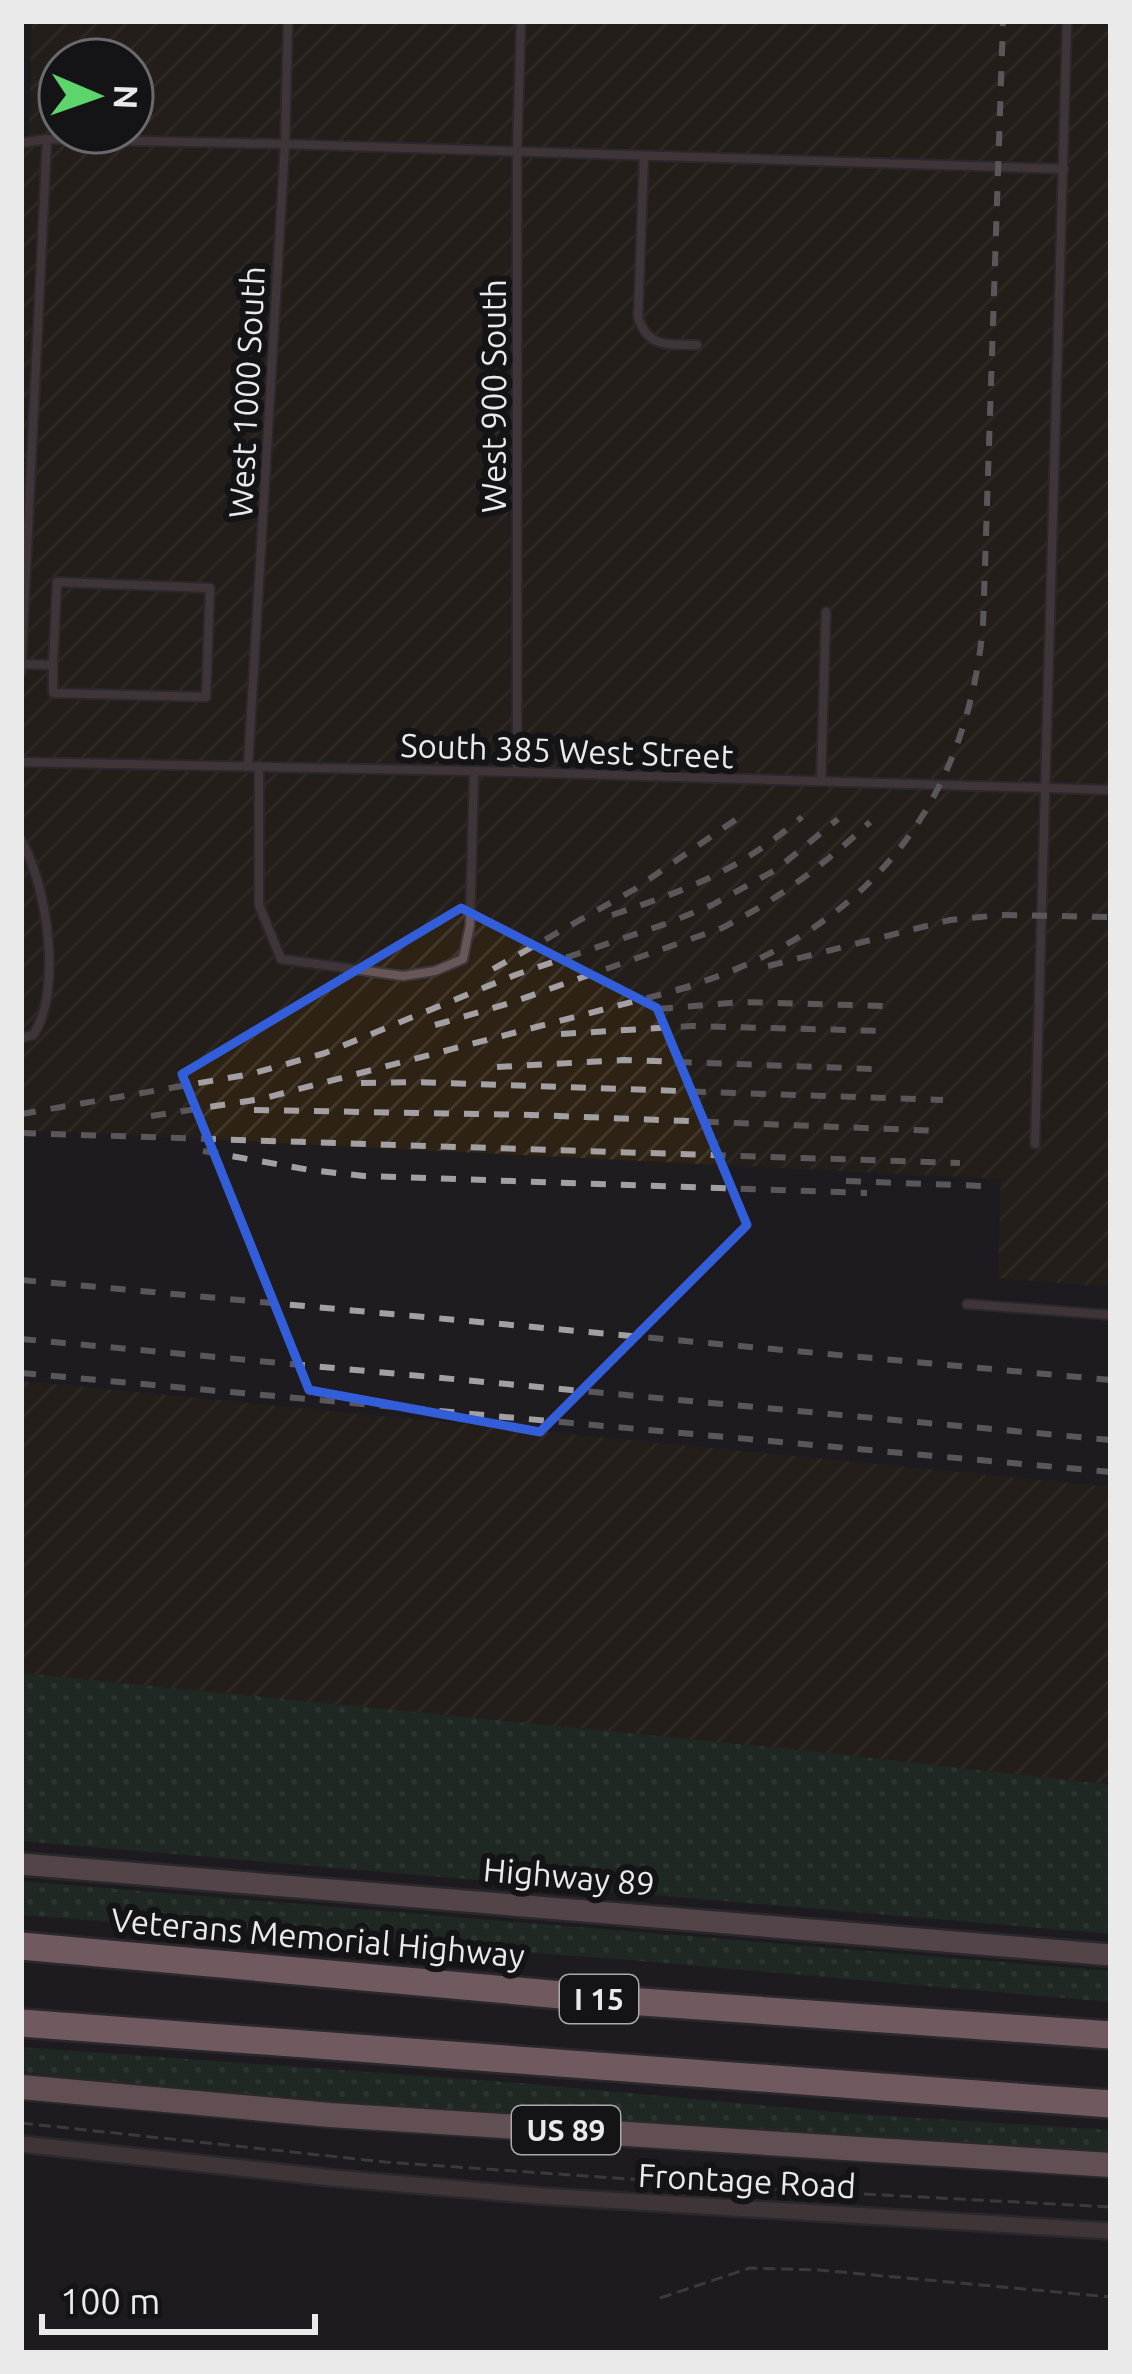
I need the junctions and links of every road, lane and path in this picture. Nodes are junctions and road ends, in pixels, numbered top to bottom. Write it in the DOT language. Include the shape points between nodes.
graph roads {
  1 [pos="288,21"];
  2 [pos="521,21"];
  3 [pos="1067,21"];
  4 [pos="156,142"];
  5 [pos="285,144"];
  6 [pos="518,152"];
  7 [pos="46,156"];
  8 [pos="644,156"];
  9 [pos="1064,169"];
  10 [pos="698,345"];
  11 [pos="826,612"];
  12 [pos="53,665"];
  13 [pos="21,668"];
  14 [pos="21,762"];
  15 [pos="253,766"];
  16 [pos="474,771"];
  17 [pos="517,772"];
  18 [pos="821,782"];
  19 [pos="1045,787"];
  20 [pos="1111,790"];
  21 [pos="21,840"];
  22 [pos="21,1038"];
  23 [pos="1035,1144"];
  24 [pos="967,1304"];
  25 [pos="1111,1316"];
  26 [pos="21,1864"];
  27 [pos="21,1946"];
  28 [pos="1111,1955"];
  29 [pos="21,2023"];
  30 [pos="1111,2035"];
  31 [pos="21,2087"];
  32 [pos="1111,2104"];
  33 [pos="21,2123"];
  34 [pos="21,2144"];
  35 [pos="1111,2165"];
  36 [pos="1111,2207"];
  37 [pos="1111,2231"];
  38 [pos="1111,2297"];
  39 [pos="660,2298"];
  1 -- 5 [label="lane, West 1000 South"];
  2 -- 6 [label="lane, West 900 South"];
  3 -- 9 [label="lane"];
  4 -- 5 [label="lane"];
  5 -- 6 [label="lane"];
  5 -- 15 [label="lane, West 1000 South"];
  6 -- 8 [label="lane"];
  6 -- 17 [label="lane, West 900 South"];
  7 -- 13 [label="lane"];
  8 -- 9 [label="lane"];
  8 -- 10 [label="lane" via="638,317 656,341"];
  9 -- 19 [label="lane"];
  11 -- 18 [label="lane"];
  12 -- 12 [label="lane" via="52,693 206,697 209,588 57,582"];
  12 -- 13 [label="lane"];
  14 -- 15 [label="lane, South 385 West Street"];
  15 -- 16 [label="lane, South 385 West Street"];
  15 -- 16 [label="lane, West 1000 South" via="259,905 281,959 403,976 463,959"];
  16 -- 17 [label="lane, South 385 West Street"];
  17 -- 18 [label="lane, South 385 West Street"];
  18 -- 19 [label="lane, South 385 West Street"];
  19 -- 20 [label="lane, South 385 West Street"];
  19 -- 23 [label="lane"];
  21 -- 22 [label="lane" via="43,893 48,939 42,1023"];
  24 -- 25 [label="lane"];
  26 -- 28 [label="main road, Highway 89"];
  27 -- 30 [label="highway, Veterans Memorial Highway / I 15"];
  29 -- 32 [label="highway, I 15"];
  31 -- 35 [label="main road, US 89"];
  33 -- 36 [label="path" via="385,2162"];
  34 -- 37 [label="street, Frontage Road" via="518,2194"];
  38 -- 39 [label="path" via="750,2268"];
}
